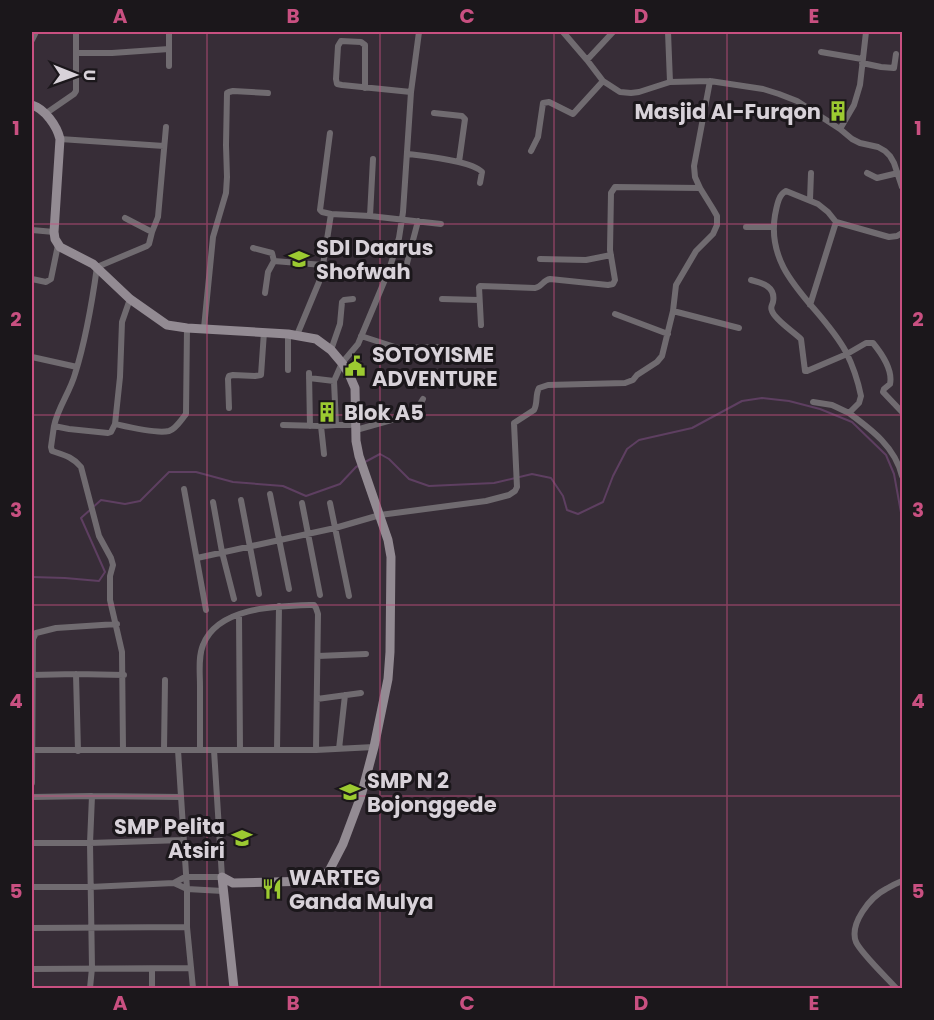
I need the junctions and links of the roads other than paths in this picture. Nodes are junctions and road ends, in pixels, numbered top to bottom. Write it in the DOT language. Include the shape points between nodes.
graph roads {
  1 [pos="36,32"];
  2 [pos="76,32"];
  3 [pos="169,32"];
  4 [pos="419,32"];
  5 [pos="563,32"];
  6 [pos="613,32"];
  7 [pos="668,32"];
  8 [pos="866,32"];
  9 [pos="32,40"];
  10 [pos="169,49"];
  11 [pos="821,52"];
  12 [pos="76,53"];
  13 [pos="896,54"];
  14 [pos="587,60"];
  15 [pos="862,61"];
  16 [pos="169,66"];
  17 [pos="603,81"];
  18 [pos="710,81"];
  19 [pos="670,82"];
  20 [pos="365,87"];
  21 [pos="411,92"];
  22 [pos="268,93"];
  23 [pos="32,105"];
  24 [pos="434,113"];
  25 [pos="45,114"];
  26 [pos="166,127"];
  27 [pos="840,129"];
  28 [pos="330,133"];
  29 [pos="60,139"];
  30 [pos="164,146"];
  31 [pos="531,151"];
  32 [pos="408,154"];
  33 [pos="374,159"];
  34 [pos="459,162"];
  35 [pos="811,173"];
  36 [pos="867,173"];
  37 [pos="898,173"];
  38 [pos="480,183"];
  39 [pos="903,187"];
  40 [pos="700,188"];
  41 [pos="810,200"];
  42 [pos="331,214"];
  43 [pos="369,216"];
  44 [pos="125,218"];
  45 [pos="402,219"];
  46 [pos="418,221"];
  47 [pos="836,222"];
  48 [pos="441,224"];
  49 [pos="746,227"];
  50 [pos="774,227"];
  51 [pos="32,230"];
  52 [pos="54,232"];
  53 [pos="152,232"];
  54 [pos="903,233"];
  55 [pos="58,244"];
  56 [pos="253,248"];
  57 [pos="611,255"];
  58 [pos="540,259"];
  59 [pos="274,261"];
  60 [pos="323,265"];
  61 [pos="97,267"];
  62 [pos="406,267"];
  63 [pos="32,279"];
  64 [pos="751,280"];
  65 [pos="265,293"];
  66 [pos="130,299"];
  67 [pos="353,299"];
  68 [pos="442,299"];
  69 [pos="479,300"];
  70 [pos="810,305"];
  71 [pos="673,310"];
  72 [pos="615,314"];
  73 [pos="482,325"];
  74 [pos="187,328"];
  75 [pos="204,328"];
  76 [pos="739,328"];
  77 [pos="264,332"];
  78 [pos="292,334"];
  79 [pos="668,334"];
  80 [pos="361,336"];
  81 [pos="448,347"];
  82 [pos="398,348"];
  83 [pos="331,350"];
  84 [pos="847,354"];
  85 [pos="32,357"];
  86 [pos="417,358"];
  87 [pos="342,363"];
  88 [pos="77,367"];
  89 [pos="288,370"];
  90 [pos="334,381"];
  91 [pos="423,399"];
  92 [pos="813,402"];
  93 [pos="229,408"];
  94 [pos="903,412"];
  95 [pos="849,413"];
  96 [pos="115,424"];
  97 [pos="283,425"];
  98 [pos="336,425"];
  99 [pos="54,426"];
  100 [pos="310,426"];
  101 [pos="321,426"];
  102 [pos="353,427"];
  103 [pos="324,454"];
  104 [pos="902,476"];
  105 [pos="184,489"];
  106 [pos="270,494"];
  107 [pos="241,500"];
  108 [pos="213,502"];
  109 [pos="302,503"];
  110 [pos="330,503"];
  111 [pos="380,515"];
  112 [pos="335,528"];
  113 [pos="308,534"];
  114 [pos="279,540"];
  115 [pos="250,546"];
  116 [pos="222,552"];
  117 [pos="197,558"];
  118 [pos="289,589"];
  119 [pos="259,594"];
  120 [pos="320,595"];
  121 [pos="349,596"];
  122 [pos="234,599"];
  123 [pos="279,606"];
  124 [pos="206,610"];
  125 [pos="239,615"];
  126 [pos="117,624"];
  127 [pos="34,632"];
  128 [pos="366,654"];
  129 [pos="318,656"];
  130 [pos="76,674"];
  131 [pos="32,675"];
  132 [pos="124,675"];
  133 [pos="165,680"];
  134 [pos="361,693"];
  135 [pos="345,695"];
  136 [pos="317,699"];
  137 [pos="32,718"];
  138 [pos="374,747"];
  139 [pos="339,749"];
  140 [pos="32,750"];
  141 [pos="123,750"];
  142 [pos="164,750"];
  143 [pos="178,750"];
  144 [pos="200,750"];
  145 [pos="214,750"];
  146 [pos="240,750"];
  147 [pos="278,750"];
  148 [pos="316,750"];
  149 [pos="78,751"];
  150 [pos="32,783"];
  151 [pos="92,796"];
  152 [pos="32,797"];
  153 [pos="181,797"];
  154 [pos="183,840"];
  155 [pos="32,843"];
  156 [pos="90,843"];
  157 [pos="185,877"];
  158 [pos="222,877"];
  159 [pos="903,881"];
  160 [pos="174,883"];
  161 [pos="233,883"];
  162 [pos="32,887"];
  163 [pos="90,887"];
  164 [pos="187,889"];
  165 [pos="223,891"];
  166 [pos="187,927"];
  167 [pos="32,928"];
  168 [pos="91,928"];
  169 [pos="92,968"];
  170 [pos="191,968"];
  171 [pos="32,969"];
  172 [pos="152,969"];
  173 [pos="90,988"];
  174 [pos="152,988"];
  175 [pos="193,988"];
  176 [pos="234,988"];
  177 [pos="896,988"];
  1 -- 9 [label="street"];
  2 -- 12 [label="street"];
  3 -- 10 [label="street"];
  4 -- 21 [label="street"];
  5 -- 14 [label="street"];
  6 -- 14 [label="street"];
  7 -- 19 [label="street"];
  8 -- 15 [label="street"];
  10 -- 12 [label="street"];
  10 -- 16 [label="street"];
  11 -- 15 [label="street"];
  12 -- 25 [label="street" via="76,91"];
  13 -- 15 [label="street" via="894,68"];
  14 -- 17 [label="street"];
  15 -- 27 [label="street" via="857,97"];
  17 -- 19 [label="street" via="614,90 631,93"];
  17 -- 31 [label="street" via="573,114 549,102 543,103 538,137"];
  18 -- 19 [label="street"];
  18 -- 27 [label="street" via="779,94"];
  18 -- 40 [label="street" via="694,166"];
  20 -- 20 [label="street" via="366,45 341,41 336,82"];
  20 -- 21 [label="street"];
  21 -- 32 [label="street"];
  22 -- 75 [label="street" via="227,93 228,177 213,237"];
  23 -- 25 [label="street"];
  24 -- 34 [label="street" via="465,119"];
  25 -- 29 [label="street"];
  26 -- 30 [label="street"];
  27 -- 37 [label="street" via="860,143 885,151"];
  28 -- 42 [label="street" via="320,210"];
  29 -- 30 [label="street"];
  29 -- 52 [label="street"];
  30 -- 53 [label="street" via="158,217"];
  32 -- 34 [label="street"];
  32 -- 45 [label="street"];
  33 -- 43 [label="street"];
  34 -- 38 [label="street" via="481,170"];
  35 -- 41 [label="street"];
  36 -- 37 [label="street" via="877,178"];
  37 -- 39 [label="street"];
  40 -- 57 [label="street" via="615,187 611,193"];
  40 -- 71 [label="street" via="717,216 717,225 678,279"];
  41 -- 47 [label="street"];
  41 -- 50 [label="street" via="783,192"];
  42 -- 43 [label="street"];
  42 -- 60 [label="street"];
  43 -- 45 [label="street"];
  44 -- 53 [label="street"];
  45 -- 46 [label="street"];
  45 -- 80 [label="street" via="393,259"];
  46 -- 48 [label="street"];
  46 -- 62 [label="street"];
  47 -- 54 [label="street" via="889,237"];
  47 -- 70 [label="street"];
  49 -- 50 [label="street"];
  50 -- 70 [label="street" via="780,262"];
  51 -- 52 [label="street"];
  52 -- 55 [label="street"];
  53 -- 61 [label="street" via="147,246"];
  55 -- 61 [label="street"];
  55 -- 63 [label="street" via="51,279"];
  56 -- 59 [label="street" via="273,253"];
  57 -- 58 [label="street" via="586,260"];
  57 -- 69 [label="street" via="615,280 612,285 550,279 538,288 480,286"];
  59 -- 60 [label="street"];
  59 -- 65 [label="street"];
  60 -- 78 [label="street" via="319,282"];
  61 -- 66 [label="street"];
  61 -- 88 [label="street"];
  64 -- 84 [label="street" via="771,289 772,311 801,339 805,371"];
  66 -- 74 [label="street" via="167,325"];
  66 -- 96 [label="street" via="122,322"];
  67 -- 83 [label="street" via="342,302"];
  68 -- 69 [label="street"];
  69 -- 73 [label="street"];
  70 -- 84 [label="street"];
  71 -- 76 [label="street"];
  71 -- 79 [label="street"];
  72 -- 79 [label="street"];
  74 -- 75 [label="street"];
  74 -- 96 [label="street" via="186,414 178,425 169,431"];
  75 -- 77 [label="street"];
  77 -- 78 [label="street"];
  77 -- 93 [label="street" via="261,375 229,376"];
  78 -- 83 [label="street" via="316,339"];
  78 -- 89 [label="street"];
  79 -- 111 [label="street" via="660,360 633,380 548,384 539,388 534,410 514,423 516,487 509,495"];
  80 -- 82 [label="street"];
  80 -- 87 [label="street"];
  81 -- 82 [label="street"];
  82 -- 86 [label="street"];
  83 -- 87 [label="street"];
  84 -- 94 [label="street" via="873,343 883,354 891,377 883,392"];
  84 -- 95 [label="street" via="861,396"];
  85 -- 88 [label="street"];
  87 -- 90 [label="street"];
  87 -- 102 [label="street" via="355,388"];
  88 -- 99 [label="street"];
  90 -- 98 [label="street"];
  90 -- 100 [label="street" via="309,375"];
  91 -- 102 [label="street" via="409,415"];
  92 -- 95 [label="street"];
  95 -- 104 [label="street" via="890,449"];
  96 -- 99 [label="street" via="108,433"];
  97 -- 100 [label="street"];
  98 -- 101 [label="street"];
  98 -- 102 [label="street"];
  99 -- 126 [label="street" via="52,451 70,457 81,467 99,536 111,558 110,600"];
  100 -- 101 [label="street"];
  101 -- 103 [label="street"];
  102 -- 111 [label="street"];
  105 -- 117 [label="street"];
  106 -- 114 [label="street"];
  107 -- 115 [label="street"];
  108 -- 116 [label="street"];
  109 -- 113 [label="street"];
  110 -- 112 [label="street"];
  111 -- 112 [label="street"];
  111 -- 138 [label="street" via="391,557 391,611 388,679"];
  112 -- 113 [label="street"];
  112 -- 121 [label="street"];
  113 -- 114 [label="street"];
  113 -- 120 [label="street"];
  114 -- 115 [label="street"];
  114 -- 118 [label="street"];
  115 -- 116 [label="street"];
  115 -- 119 [label="street"];
  116 -- 117 [label="street"];
  116 -- 122 [label="street"];
  117 -- 124 [label="street"];
  123 -- 125 [label="street"];
  123 -- 129 [label="street" via="314,605 318,614"];
  123 -- 147 [label="street"];
  125 -- 144 [label="street" via="218,625 203,643"];
  125 -- 146 [label="street"];
  126 -- 127 [label="street"];
  126 -- 132 [label="street"];
  127 -- 131 [label="street"];
  128 -- 129 [label="street"];
  129 -- 136 [label="street"];
  130 -- 131 [label="street"];
  130 -- 132 [label="street"];
  130 -- 149 [label="street"];
  131 -- 137 [label="street"];
  132 -- 141 [label="street"];
  133 -- 142 [label="street"];
  134 -- 135 [label="street"];
  135 -- 136 [label="street"];
  135 -- 139 [label="street"];
  136 -- 148 [label="street"];
  137 -- 140 [label="street"];
  138 -- 139 [label="street"];
  138 -- 161 [label="street" via="344,844 329,871 311,881"];
  139 -- 148 [label="street"];
  140 -- 149 [label="street"];
  140 -- 150 [label="street"];
  141 -- 142 [label="street"];
  141 -- 149 [label="street"];
  142 -- 143 [label="street"];
  143 -- 144 [label="street"];
  143 -- 153 [label="street"];
  144 -- 145 [label="street"];
  145 -- 146 [label="street"];
  145 -- 158 [label="street"];
  146 -- 147 [label="street"];
  147 -- 148 [label="street"];
  151 -- 152 [label="street"];
  151 -- 153 [label="street"];
  151 -- 156 [label="street"];
  153 -- 154 [label="street"];
  154 -- 156 [label="street"];
  154 -- 157 [label="street"];
  155 -- 156 [label="street"];
  156 -- 163 [label="street"];
  157 -- 158 [label="street"];
  157 -- 160 [label="street"];
  157 -- 164 [label="street"];
  158 -- 161 [label="street"];
  158 -- 165 [label="street"];
  159 -- 177 [label="street" via="883,890 868,904 854,934 857,945"];
  160 -- 163 [label="street"];
  160 -- 164 [label="street"];
  161 -- 165 [label="street"];
  162 -- 163 [label="street"];
  163 -- 168 [label="street"];
  164 -- 165 [label="street"];
  164 -- 166 [label="street"];
  165 -- 176 [label="street"];
  166 -- 168 [label="street"];
  166 -- 170 [label="street"];
  167 -- 168 [label="street"];
  168 -- 169 [label="street"];
  169 -- 171 [label="street"];
  169 -- 172 [label="street"];
  169 -- 173 [label="street"];
  170 -- 172 [label="street"];
  170 -- 175 [label="street"];
  172 -- 174 [label="street"];
}
